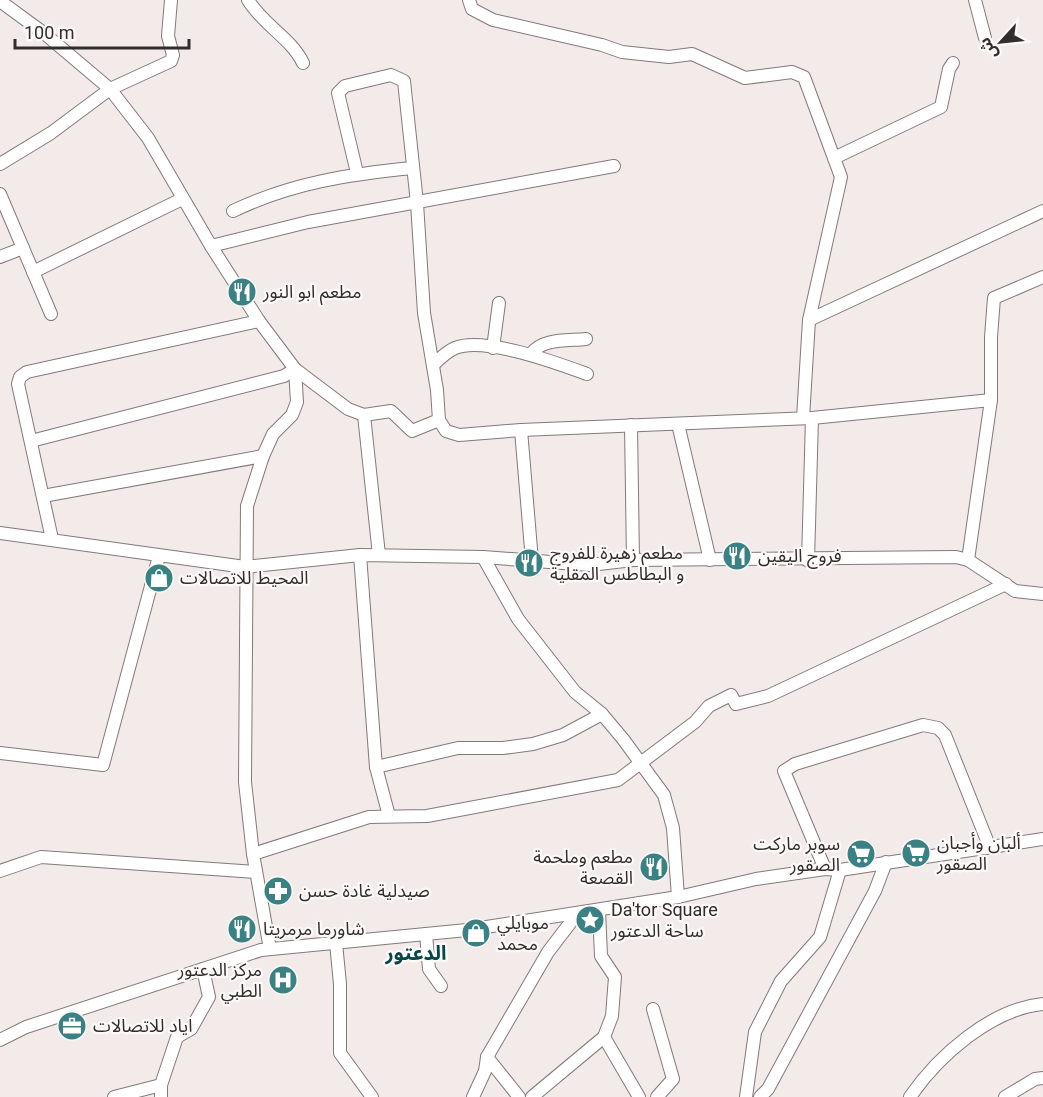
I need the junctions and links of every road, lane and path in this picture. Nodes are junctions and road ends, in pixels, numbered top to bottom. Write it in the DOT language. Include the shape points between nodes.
graph roads {
  1 [pos="171,0"];
  2 [pos="248,0"];
  3 [pos="257,0"];
  4 [pos="262,0"];
  5 [pos="469,0"];
  6 [pos="975,0"];
  7 [pos="0,1"];
  8 [pos="985,38"];
  9 [pos="303,63"];
  10 [pos="953,63"];
  11 [pos="110,89"];
  12 [pos="834,158"];
  13 [pos="0,164"];
  14 [pos="614,166"];
  15 [pos="413,168"];
  16 [pos="357,173"];
  17 [pos="0,194"];
  18 [pos="182,199"];
  19 [pos="417,203"];
  20 [pos="233,211"];
  21 [pos="1043,211"];
  22 [pos="211,246"];
  23 [pos="23,248"];
  24 [pos="0,257"];
  25 [pos="33,272"];
  26 [pos="1043,277"];
  27 [pos="499,303"];
  28 [pos="51,314"];
  29 [pos="259,321"];
  30 [pos="809,321"];
  31 [pos="586,339"];
  32 [pos="493,348"];
  33 [pos="531,354"];
  34 [pos="433,365"];
  35 [pos="295,369"];
  36 [pos="587,374"];
  37 [pos="991,400"];
  38 [pos="364,415"];
  39 [pos="808,418"];
  40 [pos="439,420"];
  41 [pos="678,424"];
  42 [pos="631,425"];
  43 [pos="521,430"];
  44 [pos="31,441"];
  45 [pos="263,456"];
  46 [pos="43,496"];
  47 [pos="0,533"];
  48 [pos="52,539"];
  49 [pos="360,555"];
  50 [pos="380,555"];
  51 [pos="159,556"];
  52 [pos="483,557"];
  53 [pos="633,560"];
  54 [pos="710,560"];
  55 [pos="968,560"];
  56 [pos="532,561"];
  57 [pos="808,561"];
  58 [pos="245,567"];
  59 [pos="1006,584"];
  60 [pos="1043,594"];
  61 [pos="602,714"];
  62 [pos="0,753"];
  63 [pos="643,763"];
  64 [pos="376,767"];
  65 [pos="389,816"];
  66 [pos="1043,839"];
  67 [pos="990,848"];
  68 [pos="253,854"];
  69 [pos="886,862"];
  70 [pos="825,869"];
  71 [pos="840,870"];
  72 [pos="0,871"];
  73 [pos="256,872"];
  74 [pos="678,897"];
  75 [pos="599,910"];
  76 [pos="577,914"];
  77 [pos="426,934"];
  78 [pos="336,943"];
  79 [pos="270,949"];
  80 [pos="202,969"];
  81 [pos="441,986"];
  82 [pos="1043,1004"];
  83 [pos="653,1009"];
  84 [pos="604,1037"];
  85 [pos="0,1040"];
  86 [pos="487,1057"];
  87 [pos="1043,1078"];
  88 [pos="161,1091"];
  89 [pos="114,1097"];
  90 [pos="372,1097"];
  91 [pos="473,1097"];
  92 [pos="519,1097"];
  93 [pos="532,1097"];
  94 [pos="639,1097"];
  95 [pos="657,1097"];
  96 [pos="746,1097"];
  97 [pos="760,1097"];
  98 [pos="910,1097"];
  99 [pos="1005,1097"];
  1 -- 11 [label="street" via="171,61"];
  2 -- 9 [label="street" via="263,21 293,45"];
  3 -- 4 [label="street"];
  5 -- 12 [label="street" via="472,9 493,20 622,52 669,57 692,54 745,78 792,72 804,77"];
  6 -- 8 [label="street"];
  7 -- 11 [label="street"];
  10 -- 12 [label="street" via="948,69 941,107"];
  11 -- 13 [label="street" via="51,133"];
  11 -- 18 [label="street" via="148,138"];
  12 -- 30 [label="street" via="841,177"];
  14 -- 19 [label="street"];
  15 -- 16 [label="street"];
  15 -- 16 [label="street" via="404,81 391,75 345,86 338,93"];
  15 -- 19 [label="street"];
  16 -- 20 [label="street" via="288,188"];
  17 -- 23 [label="street"];
  18 -- 22 [label="street"];
  18 -- 25 [label="street"];
  19 -- 22 [label="street" via="308,222"];
  19 -- 34 [label="street" via="424,313"];
  21 -- 30 [label="street"];
  22 -- 29 [label="street"];
  23 -- 24 [label="street"];
  23 -- 25 [label="street"];
  25 -- 28 [label="street"];
  26 -- 37 [label="street" via="994,298"];
  27 -- 32 [label="street"];
  29 -- 35 [label="street"];
  29 -- 44 [label="street" via="27,372 18,384"];
  30 -- 39 [label="street"];
  31 -- 33 [label="street" via="544,343"];
  32 -- 33 [label="street"];
  32 -- 34 [label="street" via="457,347"];
  33 -- 36 [label="street"];
  34 -- 40 [label="street"];
  35 -- 38 [label="street" via="348,409"];
  35 -- 44 [label="street" via="284,376"];
  35 -- 45 [label="street" via="297,402 292,415 273,434"];
  37 -- 39 [label="street"];
  37 -- 55 [label="street"];
  38 -- 40 [label="street" via="391,411 412,431"];
  38 -- 50 [label="street"];
  39 -- 41 [label="street"];
  39 -- 57 [label="street"];
  40 -- 43 [label="street" via="446,431 459,435"];
  41 -- 42 [label="street"];
  41 -- 54 [label="street"];
  42 -- 43 [label="street"];
  42 -- 53 [label="street"];
  43 -- 56 [label="street"];
  44 -- 46 [label="street"];
  45 -- 46 [label="street"];
  45 -- 58 [label="street" via="248,506"];
  46 -- 48 [label="street"];
  47 -- 48 [label="street"];
  48 -- 51 [label="street"];
  49 -- 50 [label="street"];
  49 -- 58 [label="street"];
  49 -- 64 [label="street"];
  50 -- 52 [label="street"];
  51 -- 58 [label="street"];
  51 -- 62 [label="street" via="104,765"];
  52 -- 56 [label="street"];
  52 -- 61 [label="street" via="518,619 575,692"];
  53 -- 54 [label="street"];
  53 -- 56 [label="street" via="590,566"];
  54 -- 57 [label="street"];
  55 -- 57 [label="street" via="908,556"];
  55 -- 59 [label="street"];
  58 -- 68 [label="street" via="245,782"];
  59 -- 60 [label="street" via="1015,591"];
  59 -- 63 [label="street" via="768,696 736,704 731,695 709,706"];
  61 -- 63 [label="street"];
  61 -- 64 [label="street" via="563,735 533,744 458,748"];
  63 -- 65 [label="street" via="618,780 590,787 427,816"];
  63 -- 74 [label="street" via="664,795 673,828"];
  64 -- 65 [label="street"];
  65 -- 68 [label="street" via="369,817"];
  66 -- 67 [label="street"];
  67 -- 69 [label="street"];
  67 -- 70 [label="street" via="945,735 938,728 923,725 795,764 784,771"];
  68 -- 73 [label="street"];
  69 -- 71 [label="street"];
  69 -- 97 [label="street" via="875,891 768,1089"];
  70 -- 71 [label="street"];
  70 -- 74 [label="street" via="756,879"];
  71 -- 96 [label="street" via="820,938 781,981 755,1032"];
  72 -- 73 [label="street" via="41,856"];
  73 -- 79 [label="street"];
  74 -- 75 [label="street"];
  75 -- 76 [label="street"];
  75 -- 84 [label="street" via="602,956 615,977 612,1016"];
  76 -- 77 [label="street"];
  76 -- 86 [label="street" via="548,952"];
  77 -- 78 [label="street"];
  77 -- 81 [label="street" via="429,969"];
  78 -- 79 [label="street"];
  78 -- 90 [label="street" via="340,1053"];
  79 -- 80 [label="street"];
  80 -- 85 [label="street" via="26,1027"];
  80 -- 88 [label="street" via="209,997 191,1029 177,1037"];
  82 -- 98 [label="street" via="988,1024 948,1051"];
  83 -- 95 [label="street" via="672,1079"];
  84 -- 93 [label="street"];
  84 -- 94 [label="street"];
  86 -- 91 [label="street"];
  86 -- 92 [label="street"];
  87 -- 99 [label="street"];
  88 -- 89 [label="street"];
}
